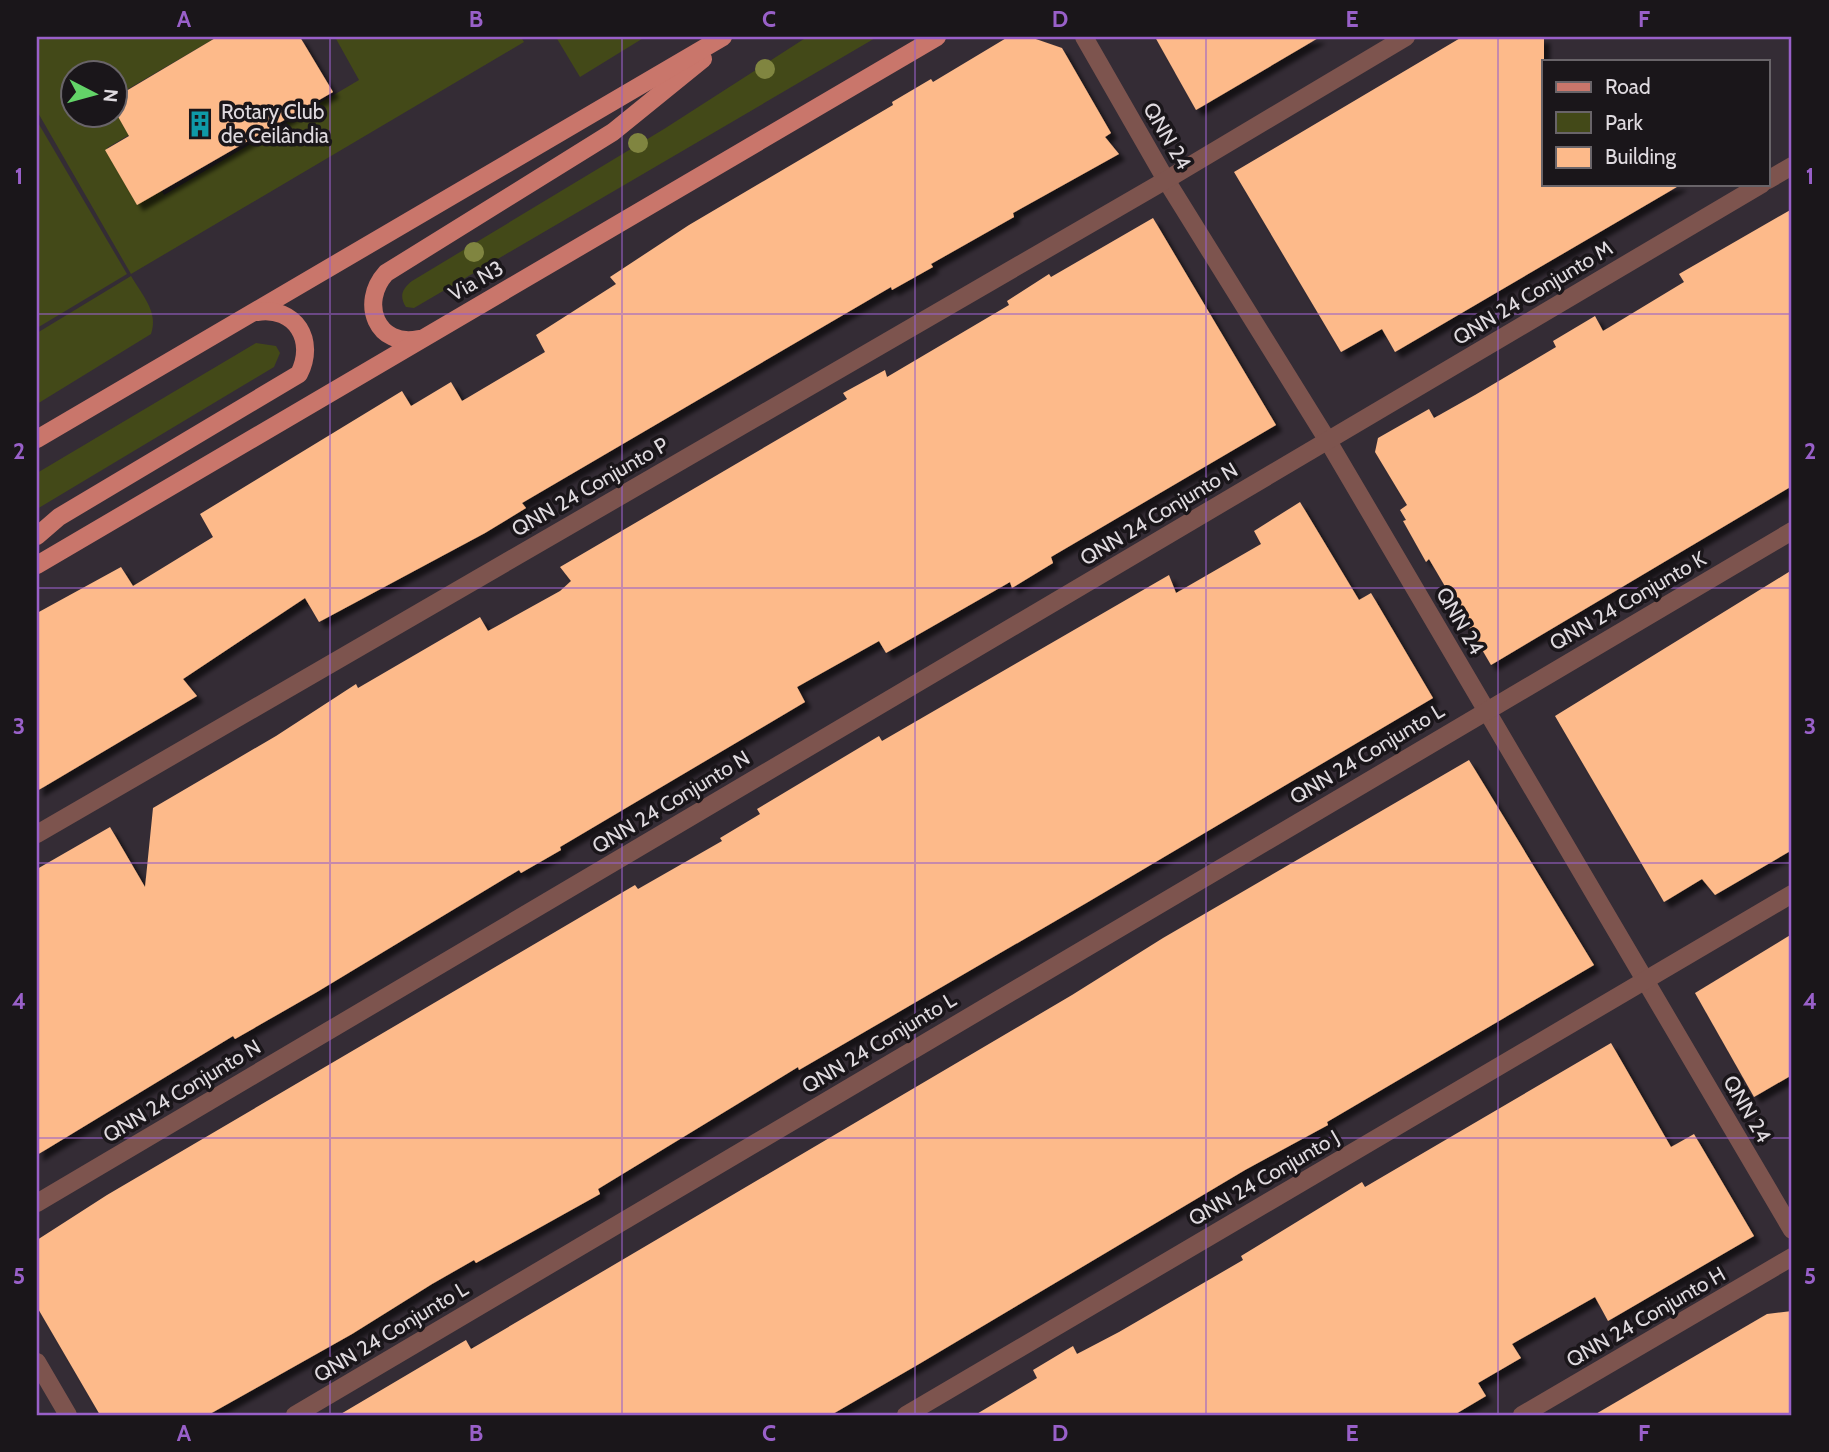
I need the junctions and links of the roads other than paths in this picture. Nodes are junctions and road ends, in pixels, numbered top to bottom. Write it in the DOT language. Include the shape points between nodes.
graph roads {
  1 [pos="723,37"];
  2 [pos="730,37"];
  3 [pos="937,37"];
  4 [pos="1084,37"];
  5 [pos="1406,37"];
  6 [pos="1792,166"];
  7 [pos="1770,179"];
  8 [pos="1166,180"];
  9 [pos="1759,186"];
  10 [pos="254,313"];
  11 [pos="428,335"];
  12 [pos="37,439"];
  13 [pos="1328,441"];
  14 [pos="1792,531"];
  15 [pos="37,536"];
  16 [pos="37,565"];
  17 [pos="1486,710"];
  18 [pos="37,834"];
  19 [pos="1792,894"];
  20 [pos="1645,981"];
  21 [pos="37,1203"];
  22 [pos="1792,1230"];
  23 [pos="1792,1257"];
  24 [pos="37,1362"];
  25 [pos="68,1415"];
  26 [pos="295,1415"];
  27 [pos="906,1415"];
  28 [pos="1522,1415"];
  1 -- 10 [label="main road"];
  2 -- 11 [label="main road" via="613,132 386,273 377,282 372,306 382,329 404,340"];
  3 -- 11 [label="main road, Via N3"];
  4 -- 8 [label="street, QNN 24"];
  5 -- 8 [label="street, QNN 24 Conjunto P"];
  6 -- 7 [label="street"];
  8 -- 13 [label="street, QNN 24"];
  8 -- 18 [label="street, QNN 24 Conjunto P"];
  9 -- 13 [label="street, QNN 24 Conjunto M"];
  10 -- 12 [label="main road"];
  10 -- 15 [label="main road" via="269,310 295,322 307,348 299,374 59,517"];
  11 -- 16 [label="main road, Via N3"];
  13 -- 17 [label="street, QNN 24"];
  13 -- 21 [label="street, QNN 24 Conjunto N"];
  14 -- 17 [label="street, QNN 24 Conjunto K"];
  17 -- 20 [label="street, QNN 24"];
  17 -- 26 [label="street, QNN 24 Conjunto L"];
  19 -- 20 [label="street, QNN 24 Conjunto J"];
  20 -- 22 [label="street, QNN 24"];
  20 -- 27 [label="street, QNN 24 Conjunto J"];
  23 -- 28 [label="street, QNN 24 Conjunto H"];
  24 -- 25 [label="street"];
}
